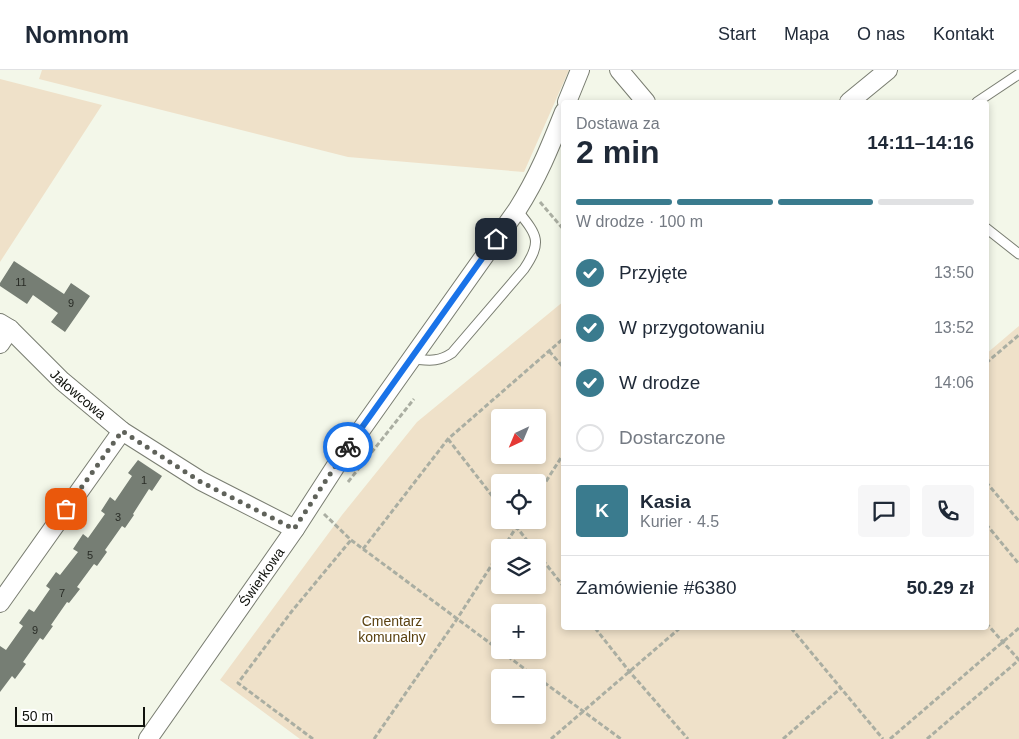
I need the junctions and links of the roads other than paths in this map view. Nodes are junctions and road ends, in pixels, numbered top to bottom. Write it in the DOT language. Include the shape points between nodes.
graph roads {
  1 [pos="580,70"];
  2 [pos="619,70"];
  3 [pos="888,70"];
  4 [pos="1019,74"];
  5 [pos="569,100"];
  6 [pos="644,100"];
  7 [pos="851,100"];
  8 [pos="980,100"];
  9 [pos="561,119"];
  10 [pos="518,210"];
  11 [pos="989,230"];
  12 [pos="1019,254"];
  13 [pos="5,326"];
  14 [pos="0,344"];
  15 [pos="411,359"];
  16 [pos="122,431"];
  17 [pos="294,529"];
  18 [pos="0,603"];
  19 [pos="148,739"];
  1 -- 5 [label="street"];
  2 -- 6 [label="street"];
  3 -- 7 [label="street"];
  4 -- 8 [label="lane"];
  9 -- 10 [label="street, Świerkowa" via="541,169"];
  10 -- 15 [label="street, Świerkowa"];
  10 -- 15 [label="lane" via="533,230 535,240 535,250 524,269 452,354 433,361"];
  11 -- 12 [label="lane"];
  13 -- 14 [label="street"];
  13 -- 16 [label="street, Jałowcowa" via="62,381"];
  15 -- 17 [label="street, Świerkowa"];
  16 -- 17 [label="street, Jałowcowa" via="201,482"];
  16 -- 18 [label="street"];
  17 -- 19 [label="street, Świerkowa"];
}
